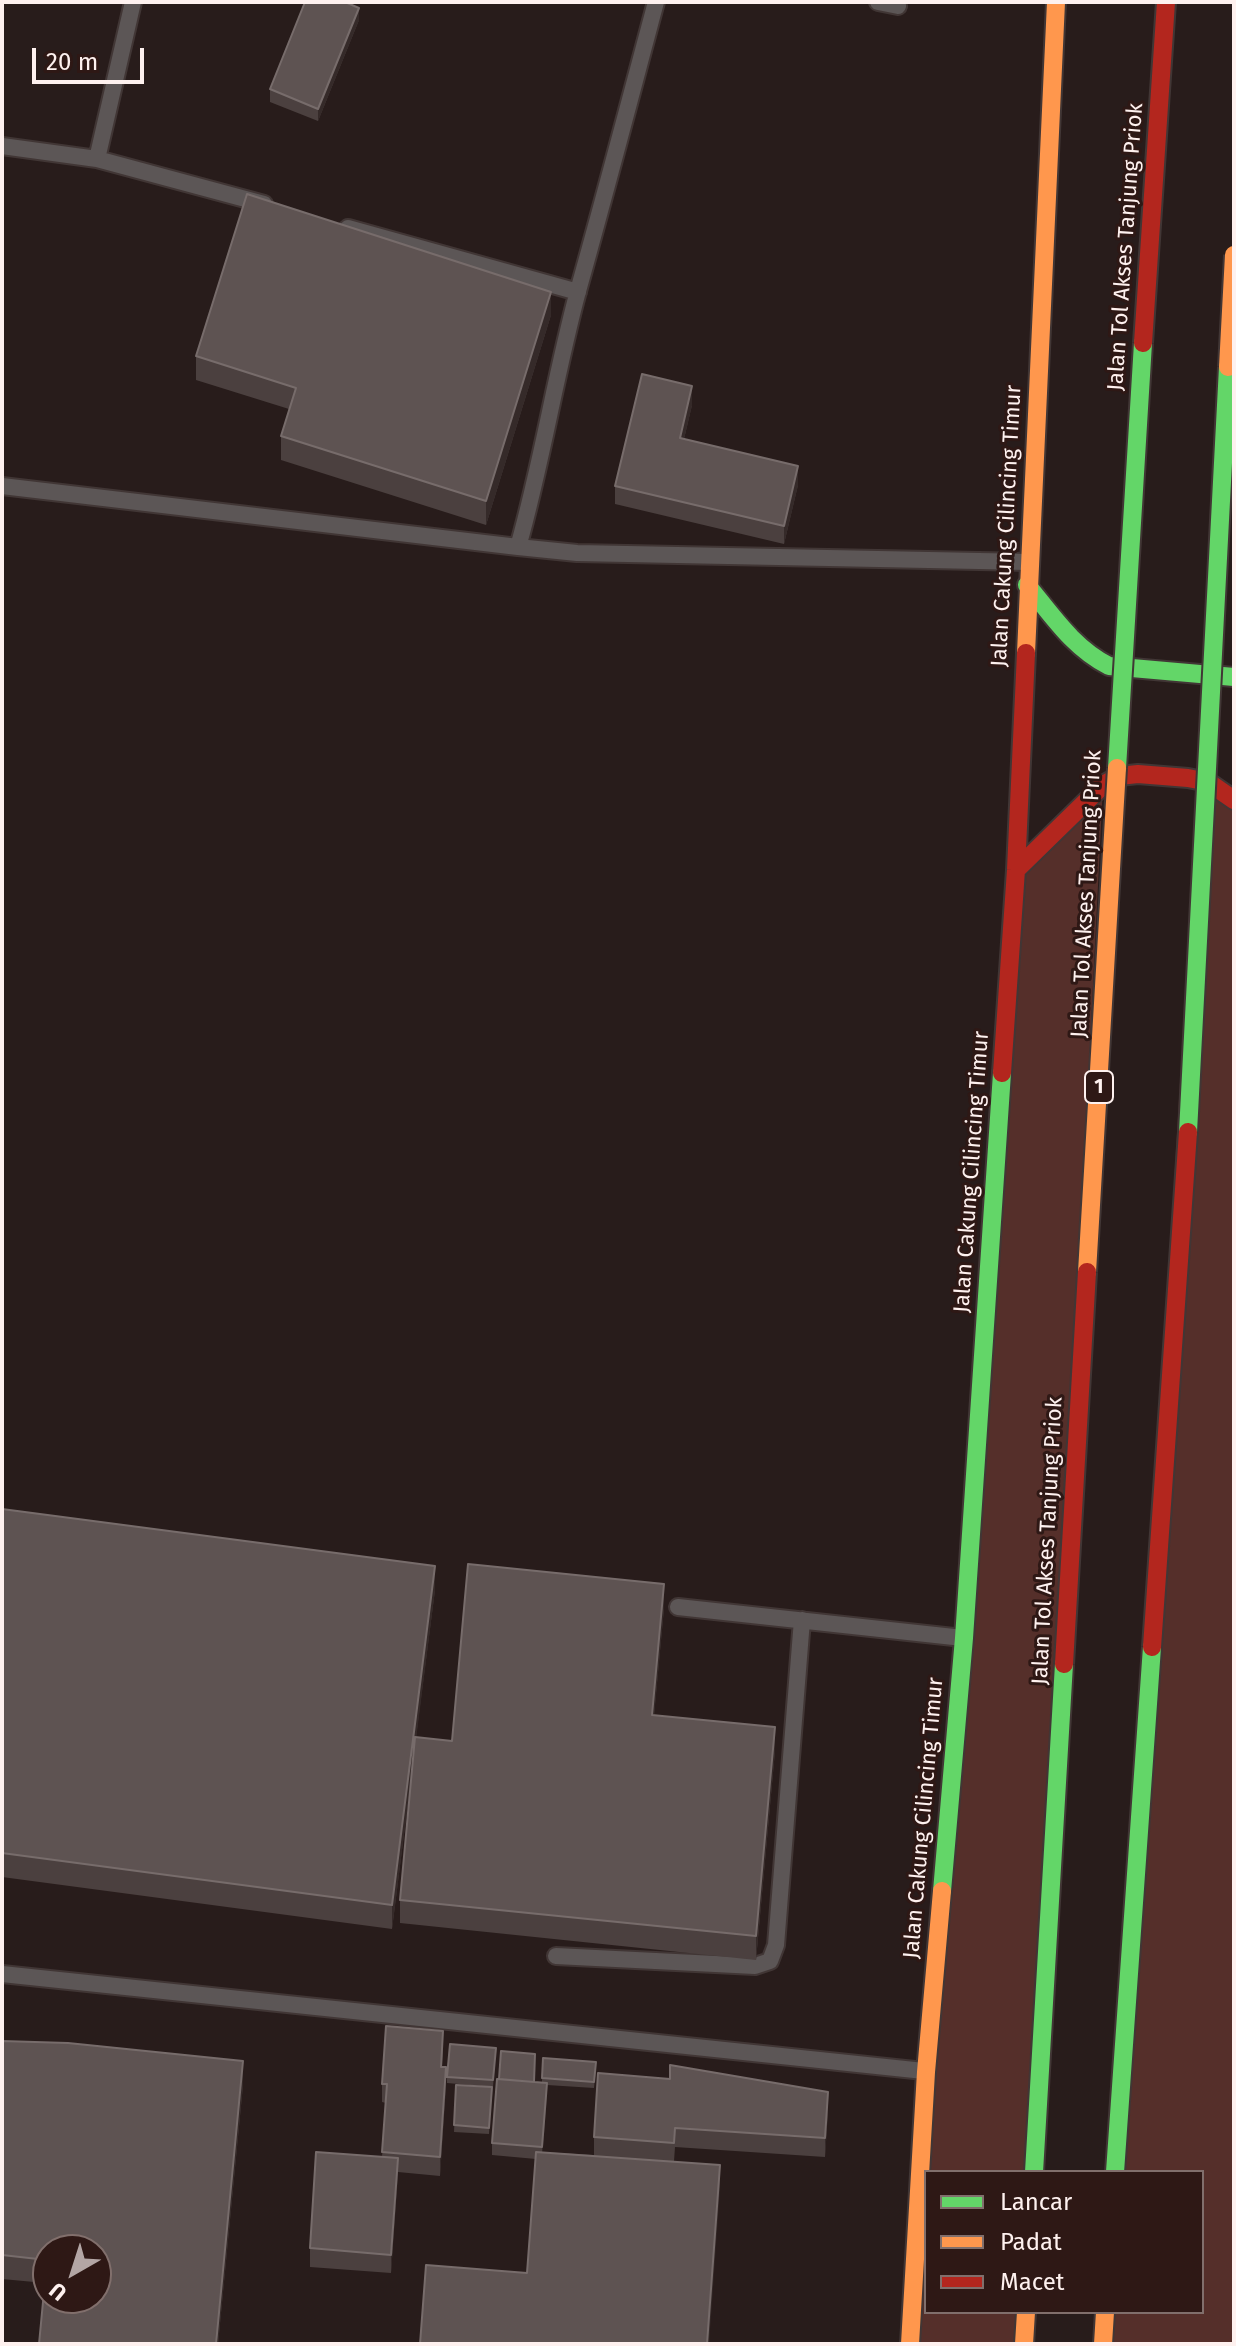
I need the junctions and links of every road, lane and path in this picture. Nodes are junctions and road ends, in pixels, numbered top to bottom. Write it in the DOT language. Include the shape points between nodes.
graph roads {
  1 [pos="133,2"];
  2 [pos="656,2"];
  3 [pos="878,2"];
  4 [pos="1056,2"];
  5 [pos="1166,2"];
  6 [pos="898,6"];
  7 [pos="2,146"];
  8 [pos="97,159"];
  9 [pos="286,210"];
  10 [pos="332,223"];
  11 [pos="1234,255"];
  12 [pos="578,292"];
  13 [pos="2,486"];
  14 [pos="518,547"];
  15 [pos="1029,562"];
  16 [pos="1027,585"];
  17 [pos="1234,677"];
  18 [pos="1234,800"];
  19 [pos="1016,870"];
  20 [pos="678,1607"];
  21 [pos="802,1620"];
  22 [pos="964,1638"];
  23 [pos="556,1956"];
  24 [pos="2,1974"];
  25 [pos="926,2072"];
  26 [pos="1034,2170"];
  27 [pos="1115,2170"];
  28 [pos="1026,2314"];
  29 [pos="1105,2314"];
  30 [pos="910,2344"];
  31 [pos="1024,2344"];
  32 [pos="1103,2344"];
  1 -- 8 [label="lane"];
  2 -- 12 [label="lane"];
  3 -- 6 [label="lane"];
  4 -- 15 [label="highway, Jalan Cakung Cilincing Timur"];
  5 -- 26 [label="highway, Jalan Tol Akses Tanjung Priok / 1, bridge"];
  7 -- 8 [label="lane"];
  8 -- 9 [label="lane"];
  10 -- 12 [label="lane"];
  11 -- 27 [label="highway, bridge" via="1187,1158"];
  12 -- 14 [label="lane"];
  13 -- 14 [label="lane"];
  14 -- 15 [label="lane" via="577,553"];
  15 -- 16 [label="highway, Jalan Cakung Cilincing Timur"];
  16 -- 17 [label="highway" via="1074,642 1109,666"];
  16 -- 19 [label="highway, Jalan Cakung Cilincing Timur"];
  18 -- 19 [label="highway" via="1208,782 1119,776 1103,785"];
  19 -- 22 [label="highway, Jalan Cakung Cilincing Timur"];
  20 -- 21 [label="lane"];
  21 -- 22 [label="lane"];
  21 -- 23 [label="lane" via="776,1945 770,1961 755,1966"];
  22 -- 25 [label="highway, Jalan Cakung Cilincing Timur"];
  24 -- 25 [label="lane"];
  25 -- 30 [label="highway, Jalan Cakung Cilincing Timur"];
  28 -- 31 [label="highway"];
  29 -- 32 [label="highway"];
}
